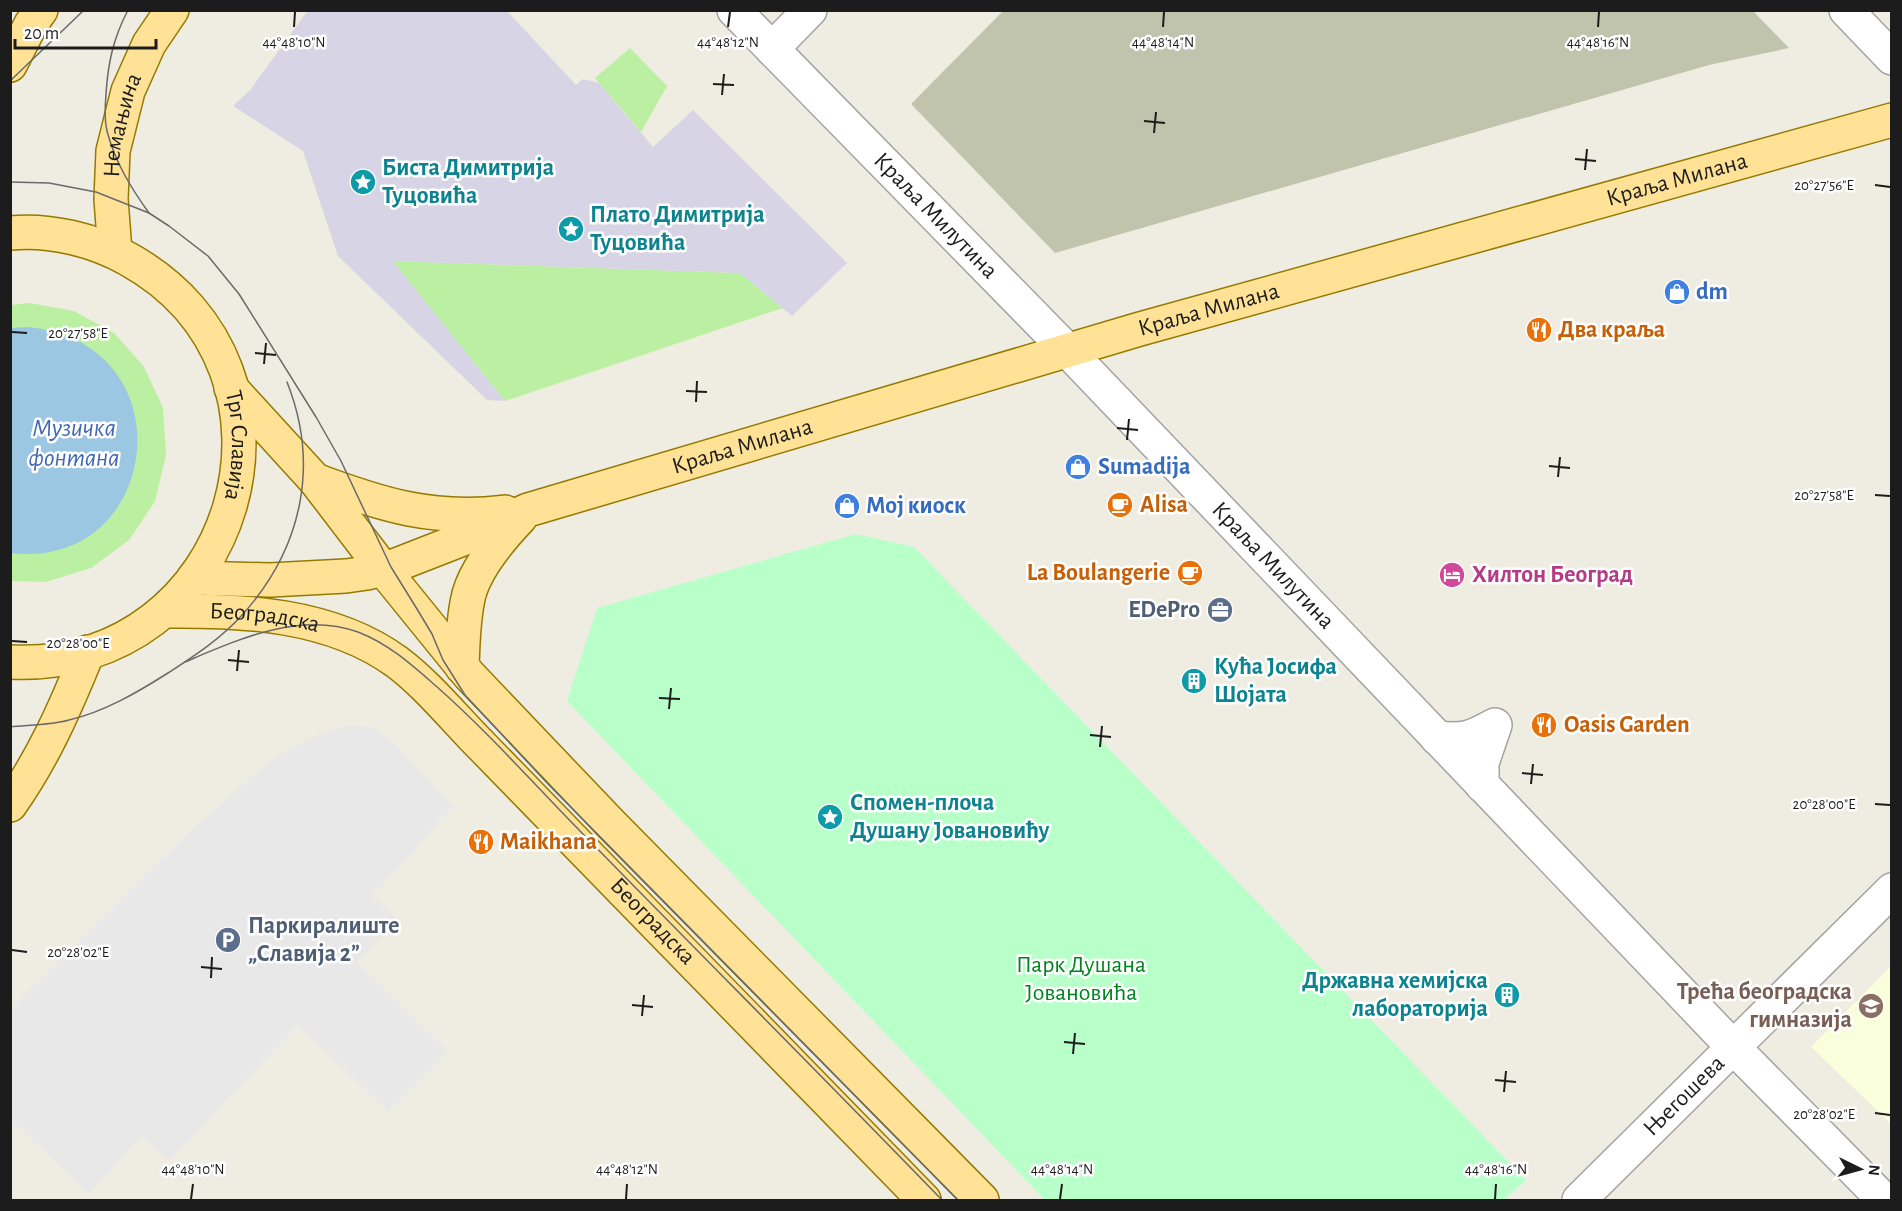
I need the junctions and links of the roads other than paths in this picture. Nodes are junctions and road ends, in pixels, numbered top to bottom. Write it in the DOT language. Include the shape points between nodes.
graph roads {
  1 [pos="41,10"];
  2 [pos="172,10"];
  3 [pos="734,10"];
  4 [pos="810,10"];
  5 [pos="1846,10"];
  6 [pos="772,49"];
  7 [pos="1892,58"];
  8 [pos="10,65"];
  9 [pos="1892,120"];
  10 [pos="10,233"];
  11 [pos="116,252"];
  12 [pos="1067,350"];
  13 [pos="231,388"];
  14 [pos="315,480"];
  15 [pos="528,510"];
  16 [pos="383,570"];
  17 [pos="194,578"];
  18 [pos="165,611"];
  19 [pos="88,652"];
  20 [pos="10,662"];
  21 [pos="462,667"];
  22 [pos="1437,738"];
  23 [pos="1482,785"];
  24 [pos="10,805"];
  25 [pos="1892,890"];
  26 [pos="1732,1047"];
  27 [pos="924,1200"];
  28 [pos="982,1200"];
  29 [pos="1580,1200"];
  30 [pos="1884,1200"];
  1 -- 8 [label="main road"];
  2 -- 11 [label="main road, Немањина" via="148,44 128,91 113,151 111,199"];
  3 -- 6 [label="street, Краља Милутина"];
  4 -- 6 [label="street"];
  5 -- 7 [label="street"];
  6 -- 12 [label="street, Краља Милутина"];
  9 -- 12 [label="main road, Краља Милана"];
  10 -- 11 [label="main road, Трг Славија" via="49,233"];
  11 -- 13 [label="main road, Трг Славија" via="155,276 188,307 214,345"];
  12 -- 15 [label="main road, Краља Милана"];
  12 -- 22 [label="street, Краља Милутина"];
  13 -- 14 [label="main road, Краља Милана"];
  13 -- 17 [label="main road, Трг Славија" via="238,429 234,494 220,535"];
  14 -- 15 [label="main road, Краља Милана" via="385,505 443,515"];
  14 -- 16 [label="main road, Београдска"];
  15 -- 16 [label="main road, Краља Милана"];
  15 -- 21 [label="main road" via="484,562 470,592"];
  16 -- 17 [label="main road, Краља Милана" via="281,579"];
  16 -- 21 [label="main road, Београдска"];
  17 -- 18 [label="main road, Трг Славија"];
  18 -- 19 [label="main road, Трг Славија" via="116,642"];
  18 -- 27 [label="main road, Београдска" via="208,610 298,621 347,635 409,672"];
  19 -- 20 [label="main road, Трг Славија" via="60,659"];
  19 -- 24 [label="main road" via="60,722"];
  21 -- 28 [label="main road, Београдска" via="604,817"];
  22 -- 23 [label="street, Краља Милутина"];
  22 -- 23 [label="street" via="1460,741 1502,719 1482,763"];
  23 -- 26 [label="street, Краља Милутина"];
  25 -- 26 [label="street, Његошева"];
  26 -- 29 [label="street, Његошева"];
  26 -- 30 [label="street, Краља Милутина"];
}
